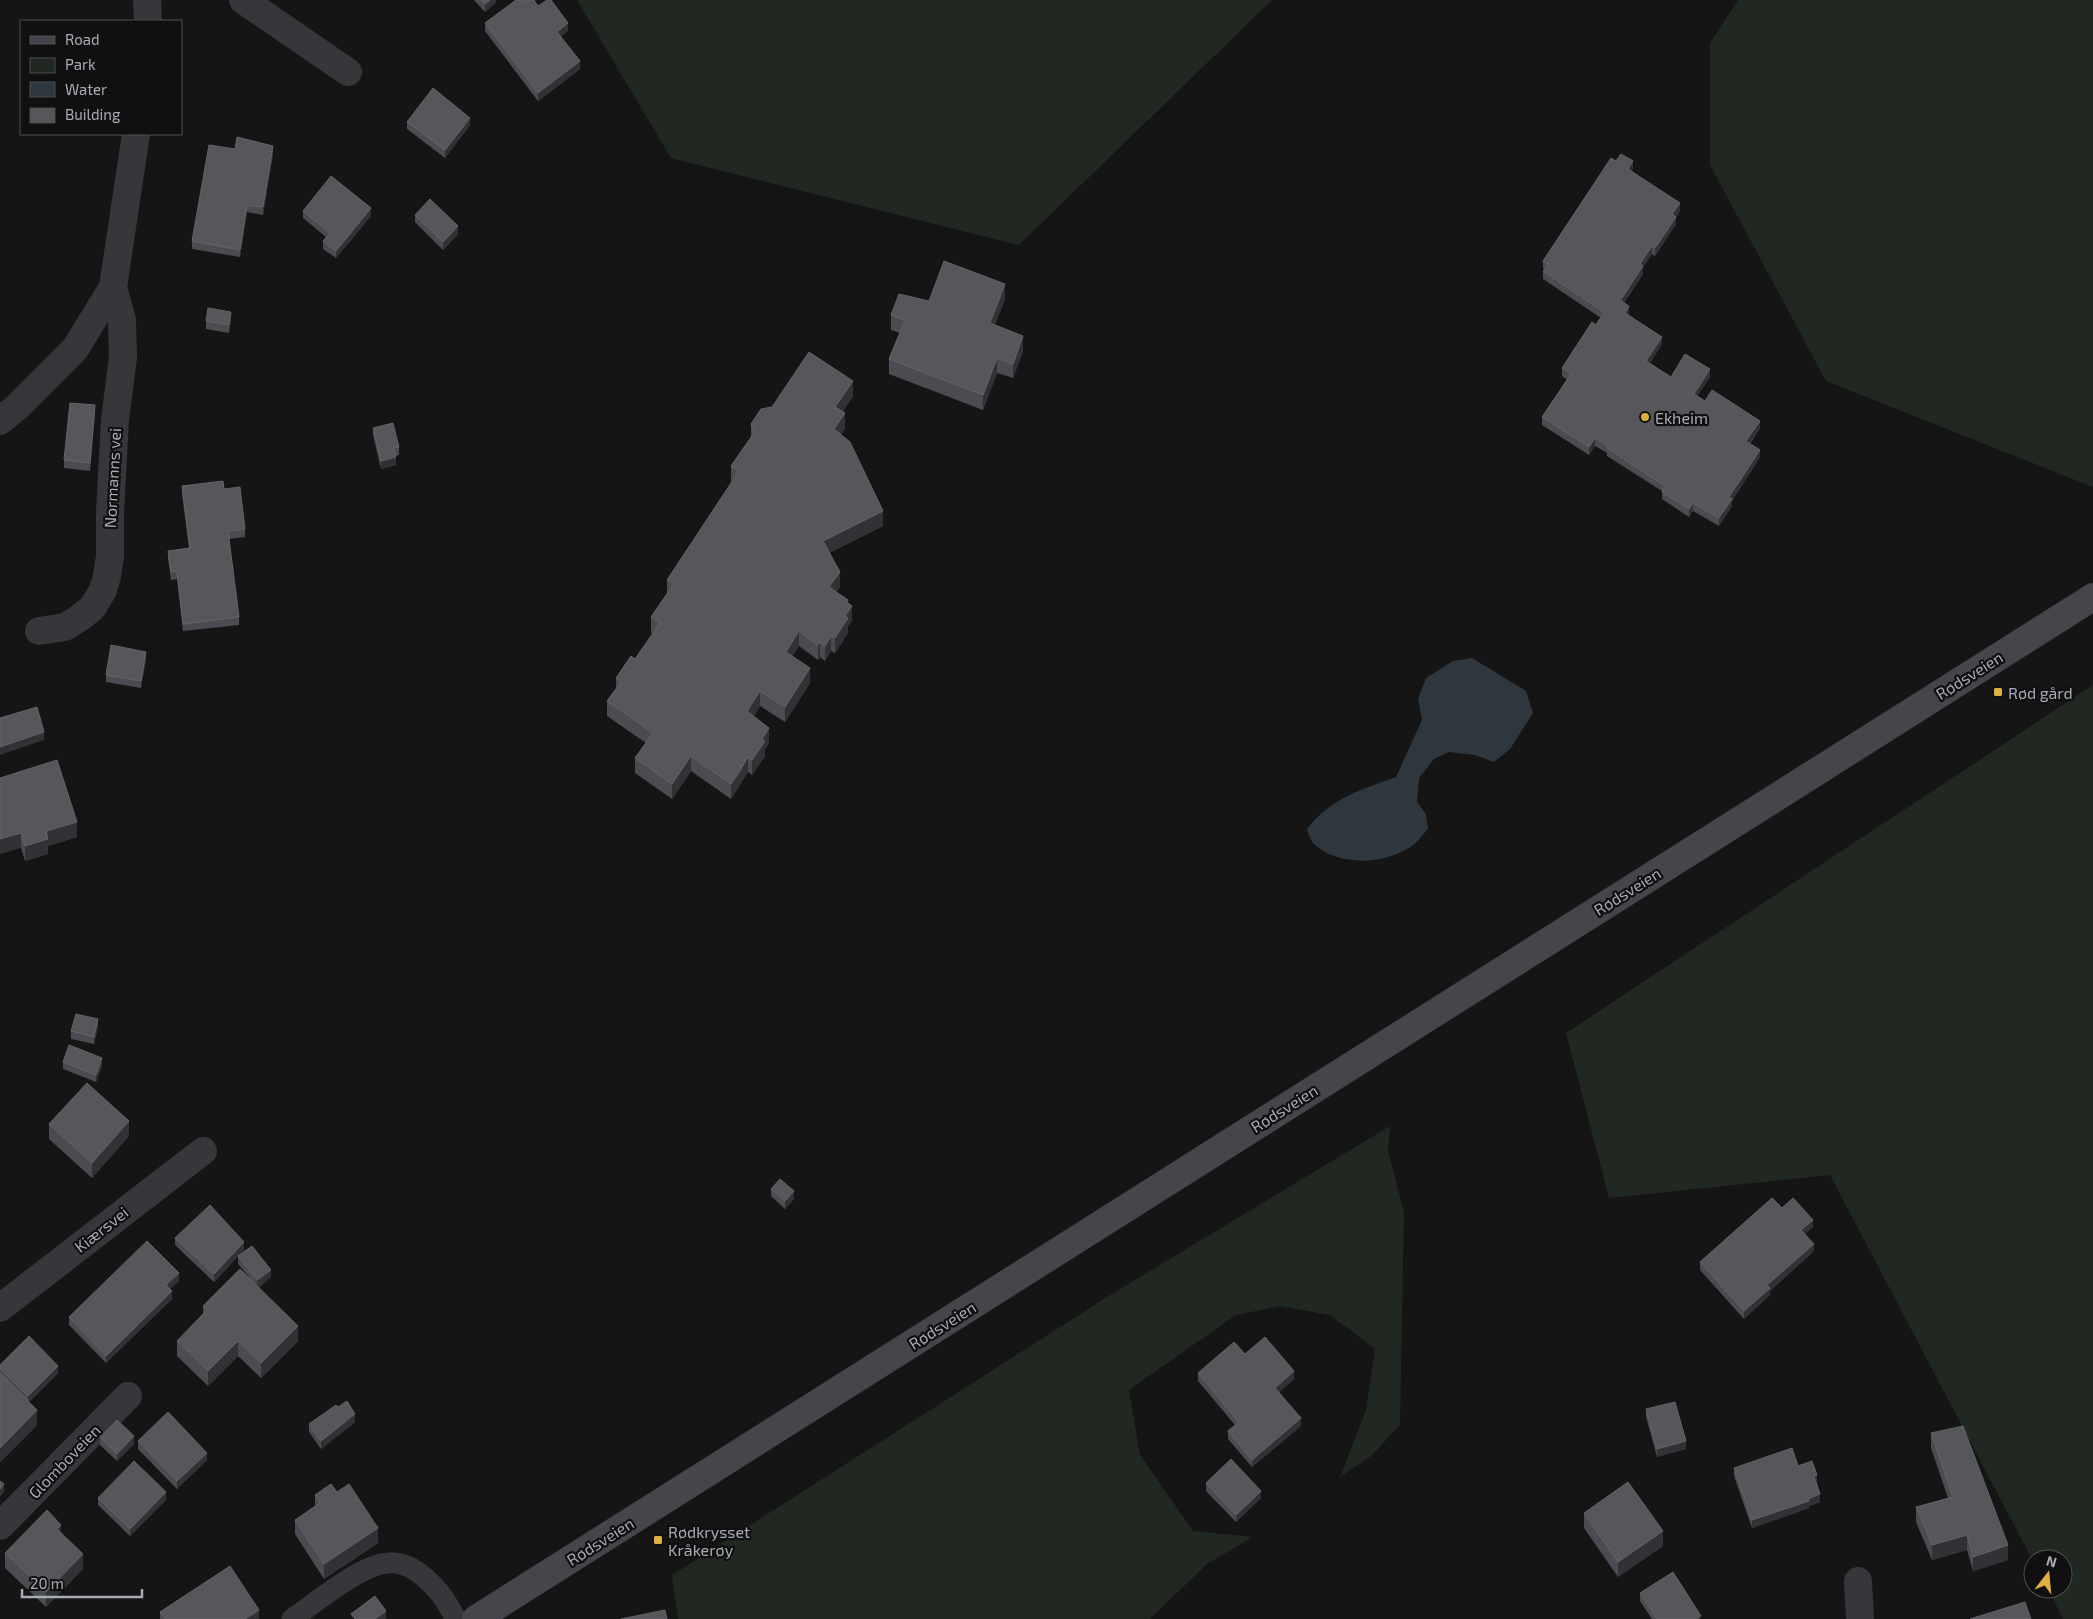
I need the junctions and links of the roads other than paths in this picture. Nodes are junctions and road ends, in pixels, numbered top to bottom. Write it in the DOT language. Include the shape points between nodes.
graph roads {
  1 [pos="147,0"];
  2 [pos="243,0"];
  3 [pos="148,20"];
  4 [pos="348,72"];
  5 [pos="136,135"];
  6 [pos="113,287"];
  7 [pos="0,421"];
  8 [pos="2093,597"];
  9 [pos="39,631"];
  10 [pos="203,1151"];
  11 [pos="0,1308"];
  12 [pos="128,1396"];
  13 [pos="0,1526"];
  14 [pos="1858,1581"];
  15 [pos="292,1619"];
  16 [pos="456,1619"];
  17 [pos="476,1619"];
  18 [pos="1860,1619"];
  1 -- 3 [label="street"];
  2 -- 4 [label="street"];
  5 -- 6 [label="street, Normanns vei"];
  6 -- 7 [label="street, Normanns vei" via="75,350"];
  6 -- 9 [label="street, Normanns vei" via="122,320 122,357 115,420 107,576 93,607 81,617 65,626"];
  8 -- 17 [label="street, Rødsveien"];
  10 -- 11 [label="street, Kiærsvei"];
  12 -- 13 [label="street, Glomboveien"];
  14 -- 18 [label="street"];
  15 -- 16 [label="lane" via="375,1565 390,1562 419,1572 438,1590"];
}
